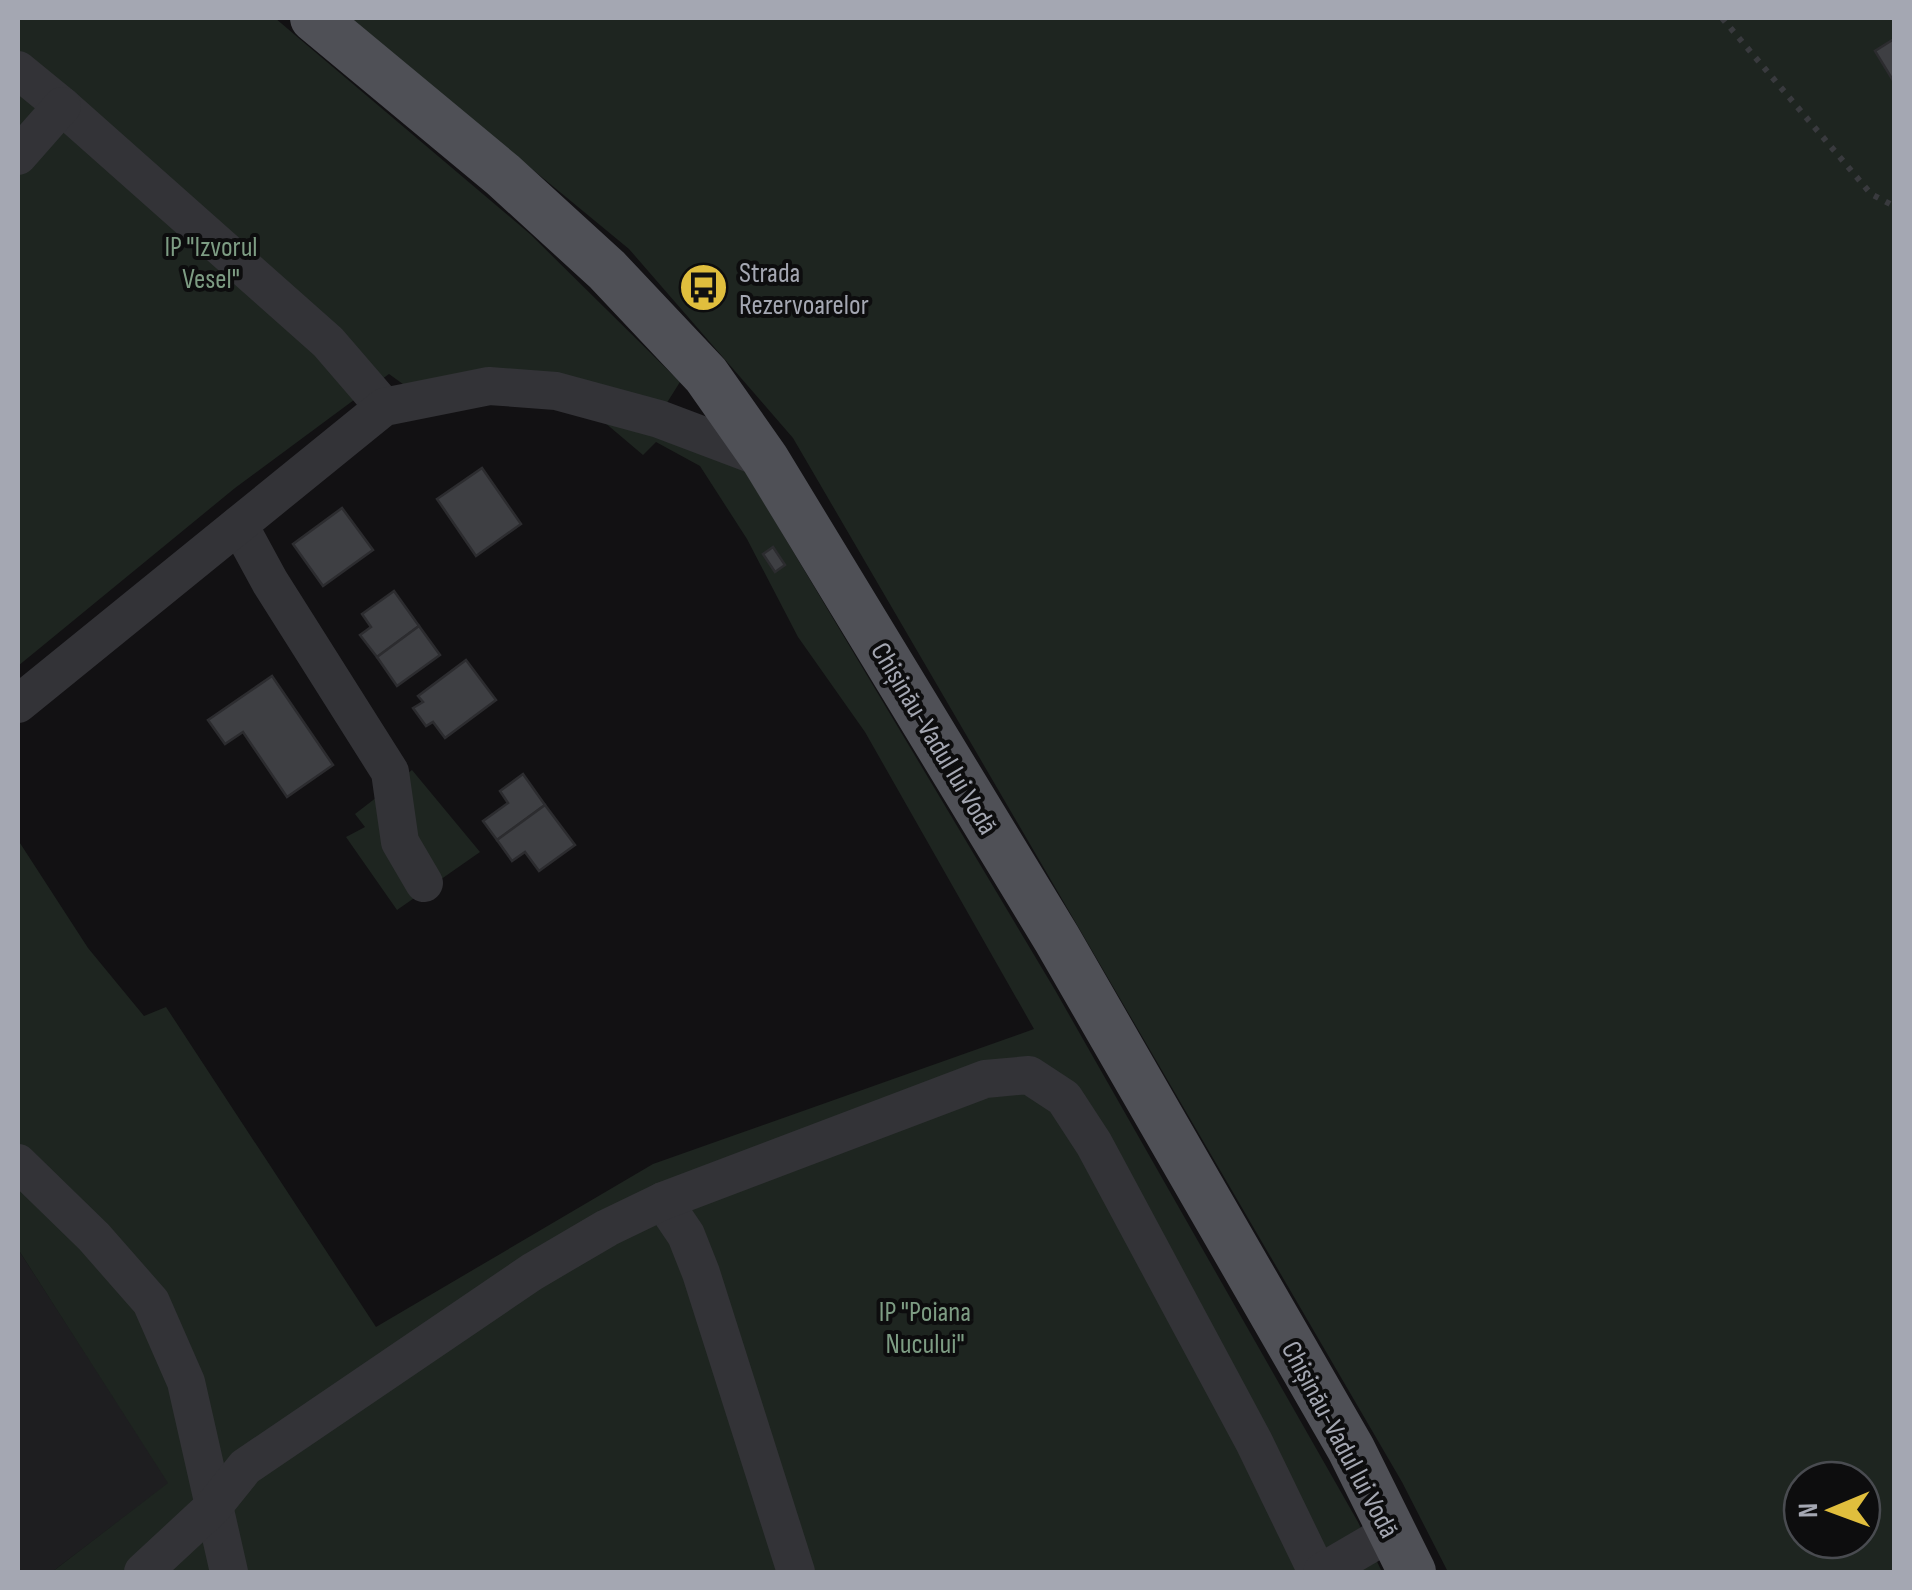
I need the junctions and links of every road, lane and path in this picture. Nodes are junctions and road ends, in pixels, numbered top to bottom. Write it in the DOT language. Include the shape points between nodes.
graph roads {
  1 [pos="314,18"];
  2 [pos="1722,18"];
  3 [pos="18,70"];
  4 [pos="62,106"];
  5 [pos="18,156"];
  6 [pos="1894,206"];
  7 [pos="384,407"];
  8 [pos="765,459"];
  9 [pos="239,525"];
  10 [pos="18,704"];
  11 [pos="424,883"];
  12 [pos="18,1163"];
  13 [pos="663,1201"];
  14 [pos="213,1507"];
  15 [pos="1402,1552"];
  16 [pos="143,1572"];
  17 [pos="230,1572"];
  18 [pos="796,1572"];
  19 [pos="1320,1572"];
  1 -- 8 [label="main road, Chișinău-Vadul lui Vodă" via="608,270 706,376"];
  2 -- 6 [label="path" via="1871,194"];
  3 -- 4 [label="street"];
  4 -- 5 [label="street"];
  4 -- 7 [label="street" via="328,342"];
  7 -- 8 [label="street" via="489,386 556,391"];
  7 -- 9 [label="street"];
  8 -- 15 [label="main road, Chișinău-Vadul lui Vodă" via="1057,939 1352,1450"];
  9 -- 10 [label="street"];
  9 -- 11 [label="street" via="390,772 400,842"];
  12 -- 14 [label="street" via="151,1302 186,1382"];
  13 -- 14 [label="street" via="532,1272 312,1421 245,1467"];
  13 -- 18 [label="street" via="701,1273"];
  13 -- 19 [label="street" via="985,1079 1030,1075 1064,1098 1094,1144"];
  14 -- 16 [label="street"];
  14 -- 17 [label="street"];
  15 -- 19 [label="street"];
}
